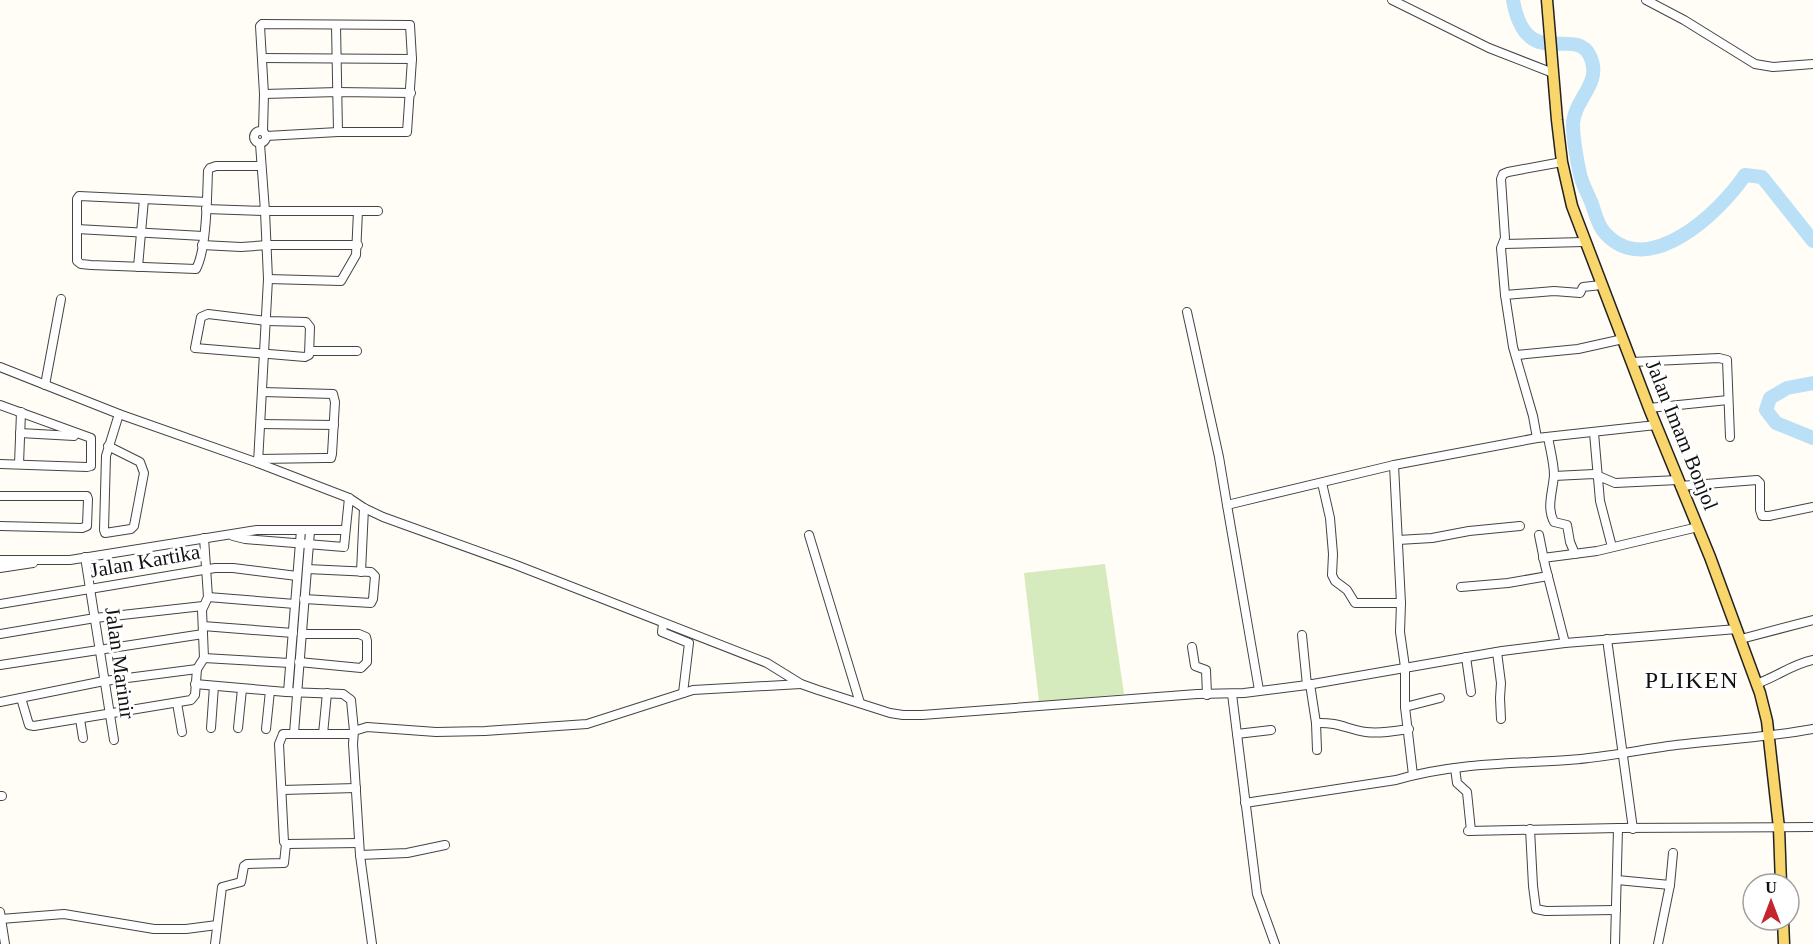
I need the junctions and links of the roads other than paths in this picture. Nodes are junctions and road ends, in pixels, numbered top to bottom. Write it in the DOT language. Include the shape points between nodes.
graph roads {
  1 [pos="1392,0"];
  2 [pos="1547,0"];
  3 [pos="1646,0"];
  4 [pos="336,25"];
  5 [pos="262,58"];
  6 [pos="337,59"];
  7 [pos="412,59"];
  8 [pos="1813,64"];
  9 [pos="1552,73"];
  10 [pos="338,92"];
  11 [pos="411,93"];
  12 [pos="264,94"];
  13 [pos="338,132"];
  14 [pos="263,137"];
  15 [pos="1562,162"];
  16 [pos="261,166"];
  17 [pos="144,199"];
  18 [pos="206,206"];
  19 [pos="265,211"];
  20 [pos="358,211"];
  21 [pos="378,211"];
  22 [pos="77,229"];
  23 [pos="141,232"];
  24 [pos="202,241"];
  25 [pos="1584,242"];
  26 [pos="268,244"];
  27 [pos="358,244"];
  28 [pos="1503,244"];
  29 [pos="138,267"];
  30 [pos="268,279"];
  31 [pos="1601,285"];
  32 [pos="1505,294"];
  33 [pos="61,299"];
  34 [pos="1187,312"];
  35 [pos="267,321"];
  36 [pos="1623,339"];
  37 [pos="310,351"];
  38 [pos="357,351"];
  39 [pos="266,354"];
  40 [pos="1517,355"];
  41 [pos="1632,362"];
  42 [pos="0,369"];
  43 [pos="45,385"];
  44 [pos="263,392"];
  45 [pos="1728,400"];
  46 [pos="0,405"];
  47 [pos="1649,408"];
  48 [pos="21,412"];
  49 [pos="119,414"];
  50 [pos="261,424"];
  51 [pos="334,425"];
  52 [pos="1656,425"];
  53 [pos="1594,433"];
  54 [pos="20,434"];
  55 [pos="82,437"];
  56 [pos="1548,437"];
  57 [pos="1730,437"];
  58 [pos="1537,438"];
  59 [pos="108,446"];
  60 [pos="258,461"];
  61 [pos="0,464"];
  62 [pos="19,464"];
  63 [pos="1394,465"];
  64 [pos="1554,476"];
  65 [pos="1598,476"];
  66 [pos="1322,483"];
  67 [pos="1679,483"];
  68 [pos="0,496"];
  69 [pos="349,498"];
  70 [pos="1227,505"];
  71 [pos="1813,507"];
  72 [pos="364,508"];
  73 [pos="0,526"];
  74 [pos="1520,526"];
  75 [pos="1698,527"];
  76 [pos="345,530"];
  77 [pos="305,531"];
  78 [pos="231,535"];
  79 [pos="810,535"];
  80 [pos="1539,535"];
  81 [pos="204,538"];
  82 [pos="1398,540"];
  83 [pos="304,544"];
  84 [pos="1612,547"];
  85 [pos="1575,554"];
  86 [pos="85,557"];
  87 [pos="1543,558"];
  88 [pos="0,560"];
  89 [pos="42,560"];
  90 [pos="0,568"];
  91 [pos="206,569"];
  92 [pos="307,569"];
  93 [pos="361,572"];
  94 [pos="297,576"];
  95 [pos="1548,576"];
  96 [pos="1461,587"];
  97 [pos="91,589"];
  98 [pos="208,597"];
  99 [pos="304,599"];
  100 [pos="1401,603"];
  101 [pos="0,604"];
  102 [pos="295,604"];
  103 [pos="203,606"];
  104 [pos="95,618"];
  105 [pos="1813,620"];
  106 [pos="663,624"];
  107 [pos="203,630"];
  108 [pos="0,634"];
  109 [pos="297,634"];
  110 [pos="1739,634"];
  111 [pos="1302,635"];
  112 [pos="1607,639"];
  113 [pos="1565,643"];
  114 [pos="1192,646"];
  115 [pos="99,650"];
  116 [pos="1497,652"];
  117 [pos="1466,657"];
  118 [pos="204,658"];
  119 [pos="1813,660"];
  120 [pos="295,663"];
  121 [pos="0,665"];
  122 [pos="1406,667"];
  123 [pos="197,669"];
  124 [pos="104,681"];
  125 [pos="195,684"];
  126 [pos="801,684"];
  127 [pos="1308,684"];
  128 [pos="1756,684"];
  129 [pos="214,686"];
  130 [pos="242,689"];
  131 [pos="1259,690"];
  132 [pos="270,691"];
  133 [pos="292,692"];
  134 [pos="1471,692"];
  135 [pos="327,693"];
  136 [pos="683,693"];
  137 [pos="1209,694"];
  138 [pos="1228,694"];
  139 [pos="21,698"];
  140 [pos="1440,698"];
  141 [pos="0,702"];
  142 [pos="177,703"];
  143 [pos="860,703"];
  144 [pos="1405,706"];
  145 [pos="109,714"];
  146 [pos="80,718"];
  147 [pos="1501,719"];
  148 [pos="1316,723"];
  149 [pos="211,728"];
  150 [pos="238,728"];
  151 [pos="266,729"];
  152 [pos="1409,729"];
  153 [pos="1813,729"];
  154 [pos="1271,730"];
  155 [pos="182,732"];
  156 [pos="354,732"];
  157 [pos="294,733"];
  158 [pos="323,734"];
  159 [pos="1237,734"];
  160 [pos="1768,737"];
  161 [pos="83,738"];
  162 [pos="114,740"];
  163 [pos="1317,750"];
  164 [pos="1622,754"];
  165 [pos="1455,768"];
  166 [pos="1413,775"];
  167 [pos="356,788"];
  168 [pos="282,790"];
  169 [pos="1245,802"];
  170 [pos="1813,827"];
  171 [pos="1618,828"];
  172 [pos="1633,828"];
  173 [pos="1779,828"];
  174 [pos="1530,830"];
  175 [pos="359,843"];
  176 [pos="285,844"];
  177 [pos="445,845"];
  178 [pos="1673,853"];
  179 [pos="360,855"];
  180 [pos="1781,872"];
  181 [pos="1617,880"];
  182 [pos="1670,885"];
  183 [pos="1616,910"];
  184 [pos="1,919"];
  185 [pos="217,925"];
  186 [pos="5,944"];
  187 [pos="215,944"];
  188 [pos="372,944"];
  189 [pos="1275,944"];
  190 [pos="1615,944"];
  191 [pos="1658,944"];
  1 -- 9 [label="street" via="1489,48"];
  2 -- 9 [label="main road, Jalan Imam Bonjol"];
  3 -- 8 [label="street" via="1755,64"];
  4 -- 5 [label="street" via="262,24"];
  4 -- 6 [label="street"];
  4 -- 7 [label="street" via="409,24"];
  5 -- 6 [label="street"];
  5 -- 12 [label="street"];
  6 -- 7 [label="street"];
  6 -- 10 [label="street"];
  7 -- 11 [label="street"];
  9 -- 15 [label="main road, Jalan Imam Bonjol"];
  10 -- 11 [label="street"];
  10 -- 12 [label="street"];
  10 -- 13 [label="street"];
  11 -- 13 [label="street" via="405,133"];
  12 -- 14 [label="street"];
  13 -- 14 [label="street"];
  14 -- 16 [label="street"];
  15 -- 25 [label="main road, Jalan Imam Bonjol"];
  15 -- 28 [label="street" via="1501,176 1506,238"];
  16 -- 18 [label="street" via="212,166 208,171"];
  16 -- 19 [label="street"];
  17 -- 18 [label="street"];
  17 -- 22 [label="street" via="79,196"];
  17 -- 23 [label="street"];
  18 -- 19 [label="street"];
  18 -- 24 [label="street"];
  19 -- 20 [label="street"];
  19 -- 26 [label="street"];
  20 -- 21 [label="street"];
  20 -- 27 [label="street"];
  22 -- 23 [label="street"];
  22 -- 29 [label="street" via="79,263"];
  23 -- 24 [label="street"];
  23 -- 29 [label="street"];
  24 -- 26 [label="street" via="241,247"];
  24 -- 29 [label="street" via="198,267 192,270"];
  25 -- 28 [label="street"];
  25 -- 31 [label="main road, Jalan Imam Bonjol"];
  26 -- 27 [label="street"];
  26 -- 30 [label="street"];
  27 -- 30 [label="street" via="340,282"];
  28 -- 32 [label="street"];
  30 -- 35 [label="street"];
  31 -- 32 [label="street" via="1583,287 1580,292"];
  31 -- 36 [label="main road, Jalan Imam Bonjol"];
  32 -- 40 [label="street"];
  33 -- 43 [label="street"];
  34 -- 70 [label="street"];
  35 -- 37 [label="street" via="306,322 310,327"];
  35 -- 39 [label="street"];
  35 -- 39 [label="street" via="203,315 195,346"];
  36 -- 40 [label="street" via="1578,349"];
  36 -- 41 [label="main road, Jalan Imam Bonjol"];
  37 -- 38 [label="street"];
  37 -- 39 [label="street" via="305,357"];
  39 -- 44 [label="street"];
  40 -- 58 [label="street"];
  41 -- 45 [label="street" via="1724,358 1728,365"];
  41 -- 47 [label="main road, Jalan Imam Bonjol"];
  42 -- 43 [label="street"];
  43 -- 49 [label="street"];
  44 -- 50 [label="street"];
  44 -- 51 [label="street" via="333,394"];
  45 -- 47 [label="street"];
  45 -- 57 [label="street"];
  46 -- 48 [label="street"];
  47 -- 52 [label="main road, Jalan Imam Bonjol"];
  48 -- 54 [label="street"];
  48 -- 55 [label="street"];
  49 -- 59 [label="street"];
  49 -- 60 [label="street"];
  50 -- 51 [label="street"];
  50 -- 60 [label="street"];
  51 -- 60 [label="street" via="331,458"];
  52 -- 53 [label="street"];
  52 -- 67 [label="main road, Jalan Imam Bonjol"];
  53 -- 56 [label="street"];
  53 -- 65 [label="street"];
  54 -- 55 [label="street"];
  54 -- 62 [label="street"];
  55 -- 62 [label="street" via="91,438 89,467"];
  56 -- 58 [label="street"];
  56 -- 64 [label="street"];
  58 -- 63 [label="street"];
  59 -- 59 [label="street" via="105,533 112,533 134,526 144,473 140,462"];
  60 -- 69 [label="street"];
  61 -- 62 [label="street"];
  63 -- 66 [label="street"];
  63 -- 82 [label="street"];
  64 -- 65 [label="street"];
  64 -- 85 [label="street" via="1552,517 1554,522 1567,525"];
  65 -- 67 [label="street" via="1615,483"];
  65 -- 84 [label="street"];
  66 -- 70 [label="street"];
  66 -- 100 [label="street" via="1330,518 1334,579 1355,603"];
  67 -- 71 [label="street" via="1757,480 1762,516"];
  67 -- 75 [label="main road, Jalan Imam Bonjol"];
  68 -- 73 [label="street" via="87,496 88,507 87,526 82,528"];
  69 -- 72 [label="street"];
  69 -- 76 [label="street"];
  70 -- 131 [label="street"];
  72 -- 93 [label="street"];
  72 -- 106 [label="street"];
  74 -- 82 [label="street"];
  75 -- 84 [label="street"];
  75 -- 110 [label="main road, Jalan Imam Bonjol"];
  76 -- 77 [label="street"];
  76 -- 83 [label="street" via="344,547"];
  77 -- 78 [label="street" via="257,530"];
  77 -- 83 [label="street"];
  78 -- 81 [label="street"];
  78 -- 83 [label="street"];
  79 -- 143 [label="street"];
  80 -- 87 [label="street"];
  81 -- 86 [label="street"];
  81 -- 91 [label="street"];
  82 -- 100 [label="street"];
  83 -- 92 [label="street"];
  83 -- 94 [label="street"];
  84 -- 85 [label="street"];
  85 -- 87 [label="street"];
  86 -- 89 [label="street"];
  86 -- 97 [label="street, Jalan Marinir"];
  87 -- 95 [label="street"];
  88 -- 89 [label="street"];
  89 -- 90 [label="street"];
  91 -- 94 [label="street, Jalan Kartika" via="233,567"];
  91 -- 97 [label="street, Jalan Kartika"];
  91 -- 98 [label="street"];
  92 -- 93 [label="street"];
  92 -- 99 [label="street"];
  93 -- 99 [label="street" via="375,576 370,603"];
  94 -- 102 [label="street"];
  95 -- 96 [label="street"];
  95 -- 113 [label="street"];
  97 -- 101 [label="street, Jalan Kartika"];
  97 -- 104 [label="street, Jalan Marinir"];
  98 -- 102 [label="street"];
  98 -- 103 [label="street"];
  99 -- 109 [label="street"];
  100 -- 122 [label="street" via="1400,632"];
  102 -- 109 [label="street"];
  103 -- 104 [label="street"];
  103 -- 107 [label="street"];
  104 -- 108 [label="street"];
  104 -- 115 [label="street, Jalan Marinir"];
  105 -- 110 [label="street"];
  106 -- 126 [label="street" via="766,663"];
  106 -- 136 [label="street" via="662,632 689,643"];
  107 -- 109 [label="street"];
  107 -- 115 [label="street"];
  107 -- 118 [label="street"];
  109 -- 120 [label="street"];
  109 -- 120 [label="street" via="360,634 368,641 367,662 361,668"];
  110 -- 112 [label="street"];
  110 -- 128 [label="main road, Jalan Imam Bonjol"];
  111 -- 127 [label="street"];
  112 -- 113 [label="street"];
  112 -- 164 [label="street"];
  113 -- 116 [label="street"];
  114 -- 137 [label="street" via="1195,666 1206,670"];
  115 -- 121 [label="street"];
  115 -- 124 [label="street, Jalan Marinir"];
  116 -- 117 [label="street"];
  116 -- 147 [label="street" via="1502,683"];
  117 -- 122 [label="street"];
  117 -- 134 [label="street"];
  118 -- 120 [label="street"];
  118 -- 123 [label="street"];
  119 -- 128 [label="street"];
  120 -- 133 [label="street"];
  122 -- 127 [label="street"];
  122 -- 144 [label="street"];
  123 -- 124 [label="street"];
  123 -- 125 [label="street"];
  124 -- 139 [label="street"];
  124 -- 145 [label="street, Jalan Marinir"];
  125 -- 129 [label="street"];
  125 -- 142 [label="street" via="194,698"];
  126 -- 136 [label="street" via="705,688"];
  126 -- 143 [label="street"];
  127 -- 131 [label="street"];
  127 -- 148 [label="street"];
  128 -- 160 [label="main road, Jalan Imam Bonjol"];
  129 -- 130 [label="street"];
  129 -- 149 [label="street"];
  130 -- 132 [label="street"];
  130 -- 150 [label="street"];
  131 -- 138 [label="street"];
  132 -- 133 [label="street"];
  132 -- 151 [label="street"];
  133 -- 135 [label="street"];
  133 -- 157 [label="street"];
  135 -- 156 [label="street" via="343,694 351,700"];
  135 -- 158 [label="street"];
  136 -- 156 [label="street" via="587,724 436,732 367,728"];
  137 -- 138 [label="street"];
  137 -- 143 [label="street" via="903,715"];
  138 -- 159 [label="street"];
  139 -- 141 [label="street"];
  139 -- 146 [label="street" via="29,725"];
  140 -- 144 [label="street"];
  142 -- 145 [label="street"];
  142 -- 155 [label="street"];
  144 -- 152 [label="street"];
  145 -- 146 [label="street"];
  145 -- 162 [label="street, Jalan Marinir"];
  146 -- 161 [label="street"];
  148 -- 152 [label="street" via="1337,723 1380,733"];
  148 -- 163 [label="street"];
  152 -- 166 [label="street"];
  153 -- 160 [label="street"];
  154 -- 159 [label="street"];
  156 -- 158 [label="street"];
  156 -- 167 [label="street"];
  157 -- 158 [label="street"];
  157 -- 168 [label="street" via="283,734 279,744"];
  159 -- 169 [label="street"];
  160 -- 164 [label="street"];
  160 -- 173 [label="main road, Jalan Imam Bonjol"];
  164 -- 165 [label="street"];
  164 -- 172 [label="street"];
  165 -- 166 [label="street"];
  165 -- 174 [label="street" via="1457,783 1467,792 1470,831"];
  166 -- 169 [label="street"];
  167 -- 168 [label="street"];
  167 -- 175 [label="street"];
  168 -- 176 [label="street"];
  169 -- 189 [label="street" via="1257,894"];
  170 -- 173 [label="street"];
  171 -- 172 [label="street"];
  171 -- 174 [label="street"];
  171 -- 181 [label="street"];
  172 -- 173 [label="street"];
  173 -- 180 [label="main road, Jalan Imam Bonjol"];
  174 -- 183 [label="street" via="1536,909"];
  175 -- 176 [label="street"];
  175 -- 179 [label="street"];
  176 -- 185 [label="street" via="284,863 247,864 241,882 222,887"];
  177 -- 179 [label="street" via="407,853"];
  178 -- 182 [label="street"];
  179 -- 188 [label="street"];
  181 -- 182 [label="street"];
  181 -- 183 [label="street"];
  182 -- 191 [label="street"];
  183 -- 190 [label="street"];
  184 -- 185 [label="street" via="64,914 154,929"];
  184 -- 186 [label="street"];
  185 -- 187 [label="street"];
}
